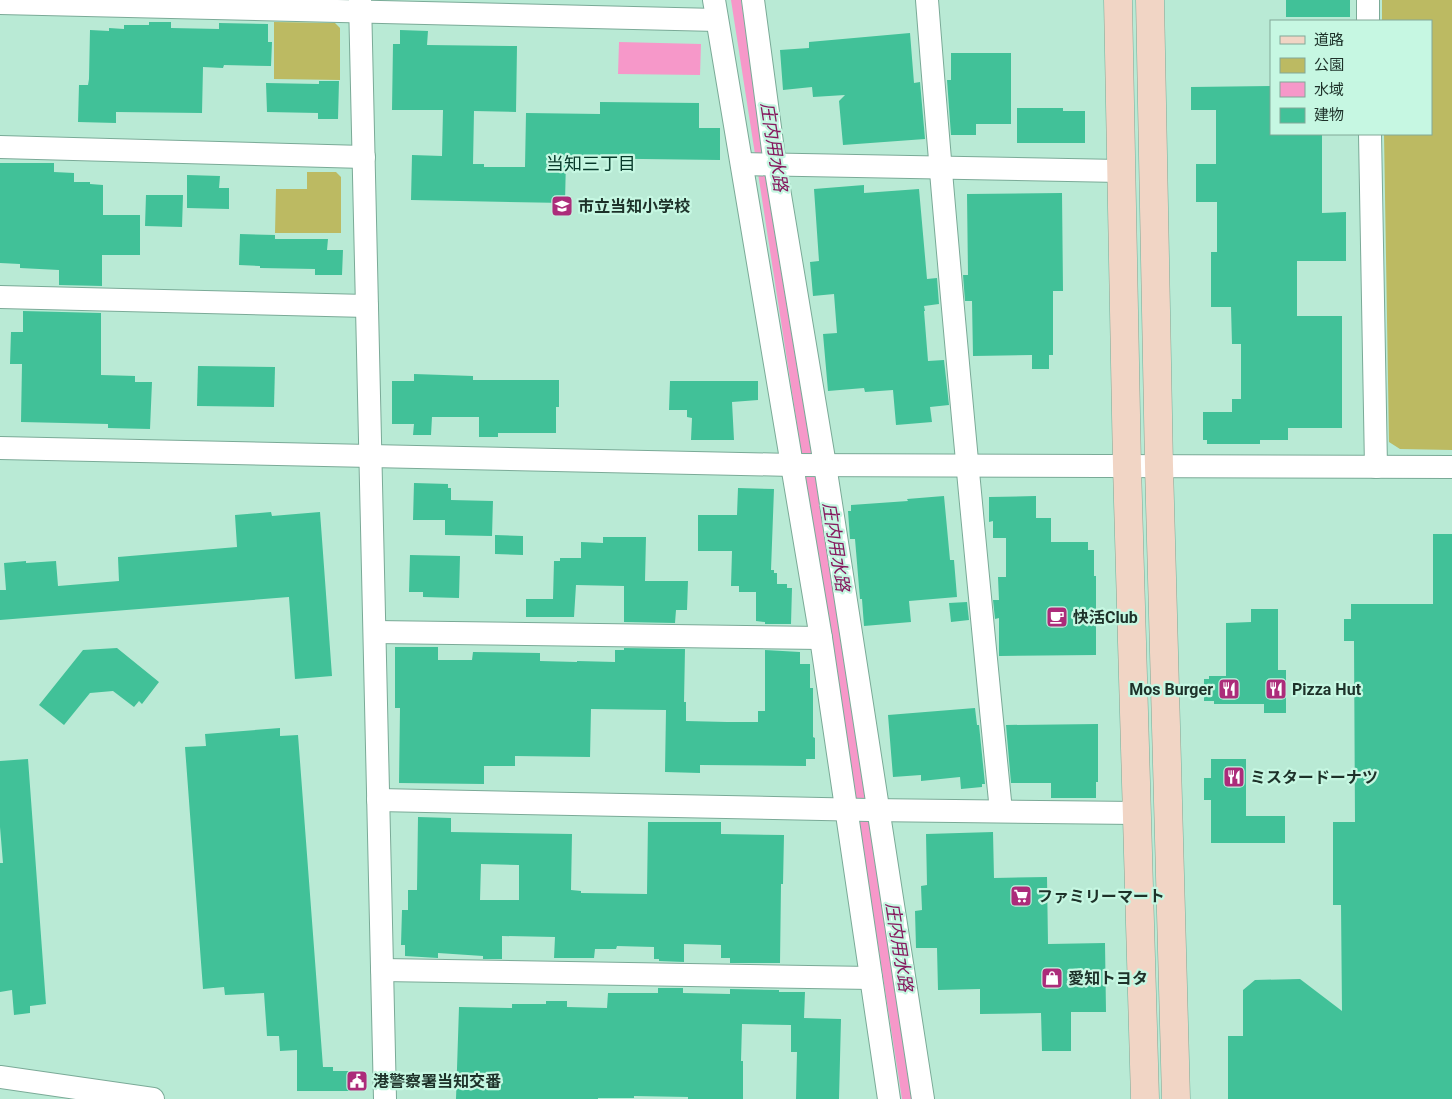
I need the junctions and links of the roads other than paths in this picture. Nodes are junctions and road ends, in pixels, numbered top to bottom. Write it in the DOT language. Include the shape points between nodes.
graph roads {
  1 [pos="753,0"];
  2 [pos="927,0"];
  3 [pos="1118,0"];
  4 [pos="1150,0"];
  5 [pos="1368,0"];
  6 [pos="0,3"];
  7 [pos="360,6"];
  8 [pos="716,10"];
  9 [pos="1368,20"];
  10 [pos="1370,135"];
  11 [pos="0,147"];
  12 [pos="364,157"];
  13 [pos="759,165"];
  14 [pos="940,168"];
  15 [pos="1120,171"];
  16 [pos="0,297"];
  17 [pos="368,306"];
  18 [pos="0,448"];
  19 [pos="371,457"];
  20 [pos="808,465"];
  21 [pos="967,466"];
  22 [pos="1127,466"];
  23 [pos="1159,466"];
  24 [pos="1376,467"];
  25 [pos="1452,467"];
  26 [pos="375,632"];
  27 [pos="821,638"];
  28 [pos="378,800"];
  29 [pos="862,810"];
  30 [pos="1001,811"];
  31 [pos="1137,812"];
  32 [pos="382,970"];
  33 [pos="871,978"];
  34 [pos="0,1077"];
  35 [pos="153,1099"];
  36 [pos="385,1099"];
  37 [pos="889,1099"];
  38 [pos="922,1099"];
  39 [pos="1145,1099"];
  40 [pos="1176,1099"];
  1 -- 13 [label="street"];
  2 -- 14 [label="street"];
  3 -- 15 [label="street"];
  4 -- 23 [label="street"];
  5 -- 9 [label="street"];
  6 -- 7 [label="street"];
  7 -- 8 [label="street"];
  7 -- 12 [label="street"];
  8 -- 13 [label="street"];
  10 -- 24 [label="street"];
  11 -- 12 [label="street"];
  12 -- 17 [label="street"];
  13 -- 14 [label="street"];
  13 -- 20 [label="street"];
  13 -- 20 [label="street"];
  14 -- 15 [label="street"];
  14 -- 21 [label="street"];
  15 -- 22 [label="street"];
  16 -- 17 [label="street"];
  17 -- 19 [label="street"];
  18 -- 19 [label="street"];
  19 -- 20 [label="street"];
  19 -- 26 [label="street"];
  20 -- 21 [label="street"];
  20 -- 27 [label="street"];
  20 -- 29 [label="street"];
  21 -- 22 [label="street"];
  21 -- 30 [label="street"];
  22 -- 23 [label="street"];
  22 -- 31 [label="street"];
  23 -- 24 [label="street"];
  23 -- 40 [label="street"];
  24 -- 25 [label="street"];
  26 -- 27 [label="street"];
  26 -- 28 [label="street"];
  27 -- 29 [label="street"];
  28 -- 29 [label="street"];
  28 -- 32 [label="street"];
  29 -- 30 [label="street"];
  29 -- 33 [label="street"];
  29 -- 38 [label="street"];
  30 -- 31 [label="street"];
  31 -- 39 [label="street"];
  32 -- 33 [label="street"];
  32 -- 36 [label="street"];
  33 -- 37 [label="street"];
  34 -- 35 [label="street"];
}
